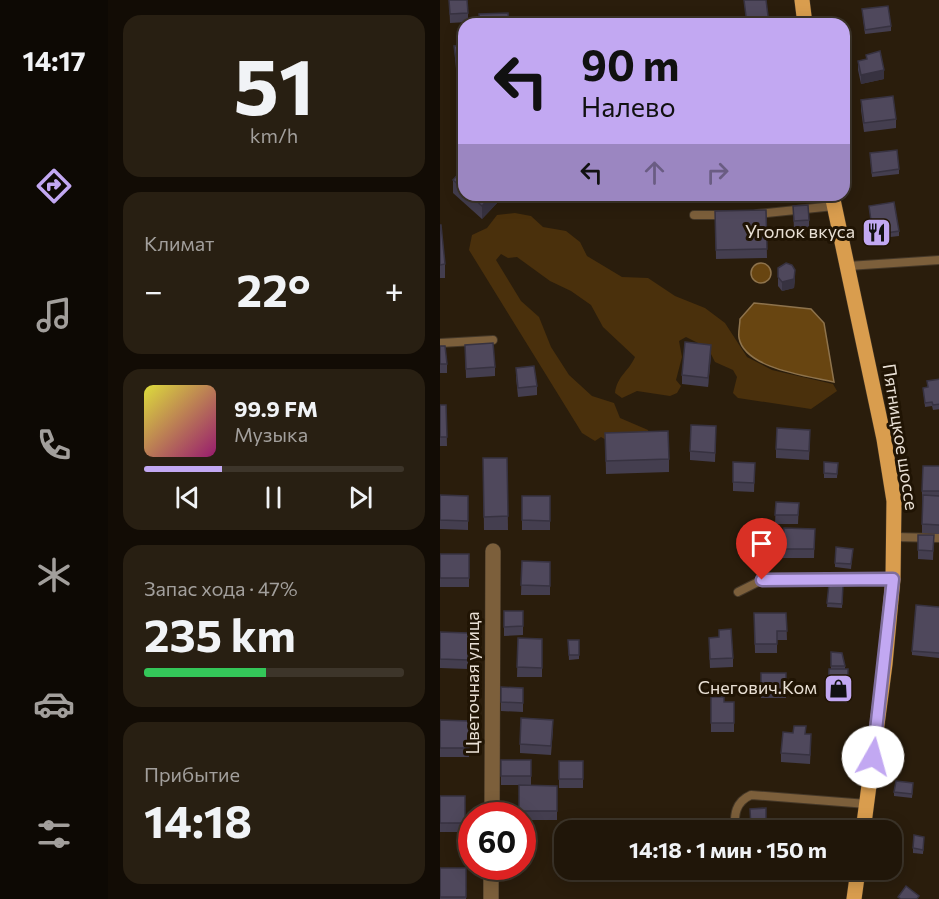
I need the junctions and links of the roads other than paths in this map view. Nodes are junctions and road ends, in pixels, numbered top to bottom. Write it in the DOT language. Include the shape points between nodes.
graph roads {
  1 [pos="802,0"];
  2 [pos="804,18"];
  3 [pos="833,201"];
  4 [pos="694,215"];
  5 [pos="940,260"];
  6 [pos="848,266"];
  7 [pos="493,340"];
  8 [pos="440,343"];
  9 [pos="894,537"];
  10 [pos="940,538"];
  11 [pos="493,550"];
  12 [pos="893,579"];
  13 [pos="738,592"];
  14 [pos="492,802"];
  15 [pos="867,804"];
  16 [pos="734,820"];
  17 [pos="865,820"];
  18 [pos="491,880"];
  19 [pos="857,880"];
  20 [pos="491,899"];
  21 [pos="854,899"];
  1 -- 2 [label="main road"];
  3 -- 4 [label="lane" via="777,213"];
  3 -- 6 [label="main road, Пятницкое шоссе"];
  5 -- 6 [label="lane"];
  6 -- 9 [label="main road, Пятницкое шоссе" via="884,440 894,501"];
  7 -- 8 [label="lane"];
  9 -- 10 [label="lane"];
  9 -- 12 [label="main road, Пятницкое шоссе"];
  11 -- 14 [label="street, Цветочная улица"];
  12 -- 13 [label="lane" via="762,580"];
  12 -- 15 [label="main road, Пятницкое шоссе"];
  15 -- 16 [label="lane" via="751,795 737,806"];
  15 -- 17 [label="main road, Пятницкое шоссе"];
  18 -- 20 [label="street"];
  19 -- 21 [label="main road"];
}
